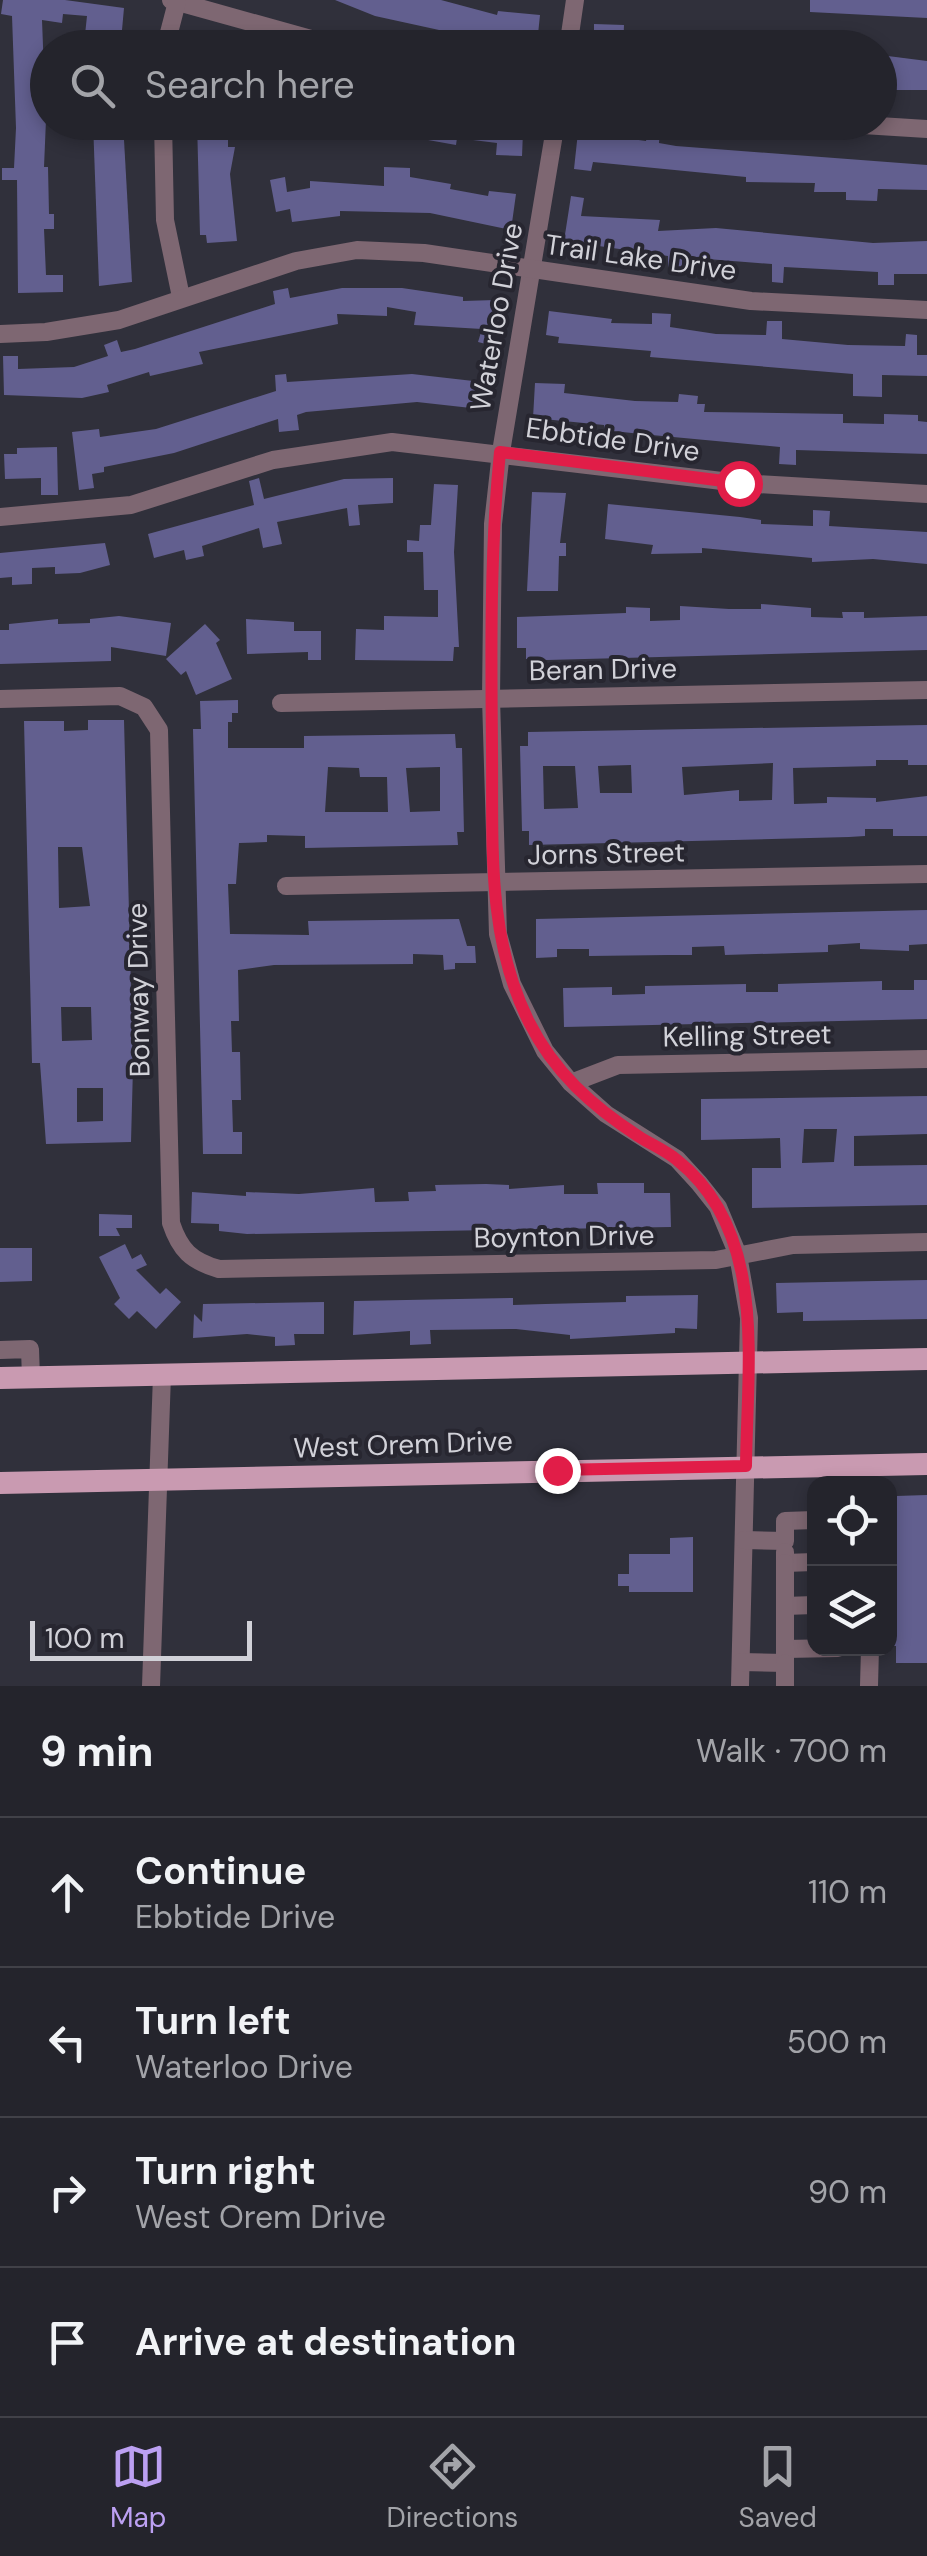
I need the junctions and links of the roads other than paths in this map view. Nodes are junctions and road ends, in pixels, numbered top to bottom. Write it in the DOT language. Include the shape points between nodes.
graph roads {
  1 [pos="575,0"];
  2 [pos="174,1"];
  3 [pos="168,30"];
  4 [pos="278,30"];
  5 [pos="571,30"];
  6 [pos="897,127"];
  7 [pos="927,129"];
  8 [pos="163,140"];
  9 [pos="553,140"];
  10 [pos="533,268"];
  11 [pos="181,297"];
  12 [pos="927,310"];
  13 [pos="0,334"];
  14 [pos="500,452"];
  15 [pos="927,494"];
  16 [pos="0,517"];
  17 [pos="927,690"];
  18 [pos="0,698"];
  19 [pos="491,698"];
  20 [pos="281,702"];
  21 [pos="927,874"];
  22 [pos="494,883"];
  23 [pos="286,886"];
  24 [pos="927,1059"];
  25 [pos="571,1084"];
  26 [pos="927,1242"];
  27 [pos="738,1255"];
  28 [pos="201,1264"];
  29 [pos="0,1350"];
  30 [pos="927,1359"];
  31 [pos="747,1362"];
  32 [pos="162,1375"];
  33 [pos="0,1378"];
  34 [pos="31,1378"];
  35 [pos="927,1464"];
  36 [pos="746,1466"];
  37 [pos="874,1474"];
  38 [pos="157,1481"];
  39 [pos="0,1483"];
  40 [pos="807,1520"];
  41 [pos="744,1540"];
  42 [pos="785,1541"];
  43 [pos="785,1562"];
  44 [pos="807,1562"];
  45 [pos="785,1606"];
  46 [pos="807,1606"];
  47 [pos="807,1653"];
  48 [pos="785,1656"];
  49 [pos="870,1656"];
  50 [pos="741,1662"];
  51 [pos="151,1686"];
  52 [pos="740,1686"];
  53 [pos="785,1686"];
  54 [pos="868,1686"];
  1 -- 5 [label="street"];
  2 -- 3 [label="street"];
  2 -- 4 [label="street"];
  6 -- 7 [label="street"];
  8 -- 11 [label="street" via="165,220"];
  9 -- 10 [label="street, Waterloo Drive"];
  10 -- 11 [label="street, Trail Lake Drive" via="357,250 296,261"];
  10 -- 12 [label="street, Trail Lake Drive" via="751,301"];
  10 -- 14 [label="street, Waterloo Drive"];
  11 -- 13 [label="street, Trail Lake Drive" via="119,320"];
  14 -- 15 [label="street, Ebbtide Drive" via="680,477"];
  14 -- 16 [label="street, Ebbtide Drive" via="392,442 346,446 273,460 132,505"];
  14 -- 19 [label="street, Waterloo Drive"];
  17 -- 19 [label="street, Beran Drive"];
  18 -- 28 [label="street, Bonway Drive" via="120,696 144,707 159,730 171,1223 179,1248"];
  19 -- 20 [label="street, Beran Drive"];
  19 -- 22 [label="street, Waterloo Drive"];
  21 -- 22 [label="street, Jorns Street"];
  22 -- 23 [label="street, Jorns Street"];
  22 -- 25 [label="street, Waterloo Drive" via="498,934 512,984 545,1051"];
  24 -- 25 [label="street, Kelling Street" via="618,1065"];
  25 -- 27 [label="street, Waterloo Drive" via="688,1171 718,1207"];
  26 -- 27 [label="street, Boynton Drive" via="793,1244"];
  27 -- 28 [label="street, Boynton Drive" via="219,1269"];
  27 -- 31 [label="street, Waterloo Drive"];
  29 -- 34 [label="street" via="30,1350"];
  30 -- 31 [label="main road"];
  31 -- 32 [label="main road"];
  31 -- 36 [label="street, Waterloo Drive"];
  32 -- 34 [label="main road"];
  32 -- 38 [label="street"];
  33 -- 34 [label="main road"];
  35 -- 37 [label="main road, West Orem Drive"];
  36 -- 37 [label="main road, West Orem Drive"];
  36 -- 38 [label="main road, West Orem Drive"];
  36 -- 41 [label="street, Waterloo Drive"];
  38 -- 39 [label="main road, West Orem Drive"];
  38 -- 51 [label="street"];
  40 -- 42 [label="street" via="784,1521"];
  41 -- 42 [label="street"];
  41 -- 50 [label="street, Waterloo Drive"];
  42 -- 43 [label="street"];
  43 -- 44 [label="street"];
  43 -- 45 [label="street"];
  45 -- 46 [label="street"];
  45 -- 48 [label="street"];
  47 -- 48 [label="street"];
  48 -- 50 [label="street"];
  48 -- 53 [label="street"];
  49 -- 54 [label="street"];
  50 -- 52 [label="street, Waterloo Drive"];
}
